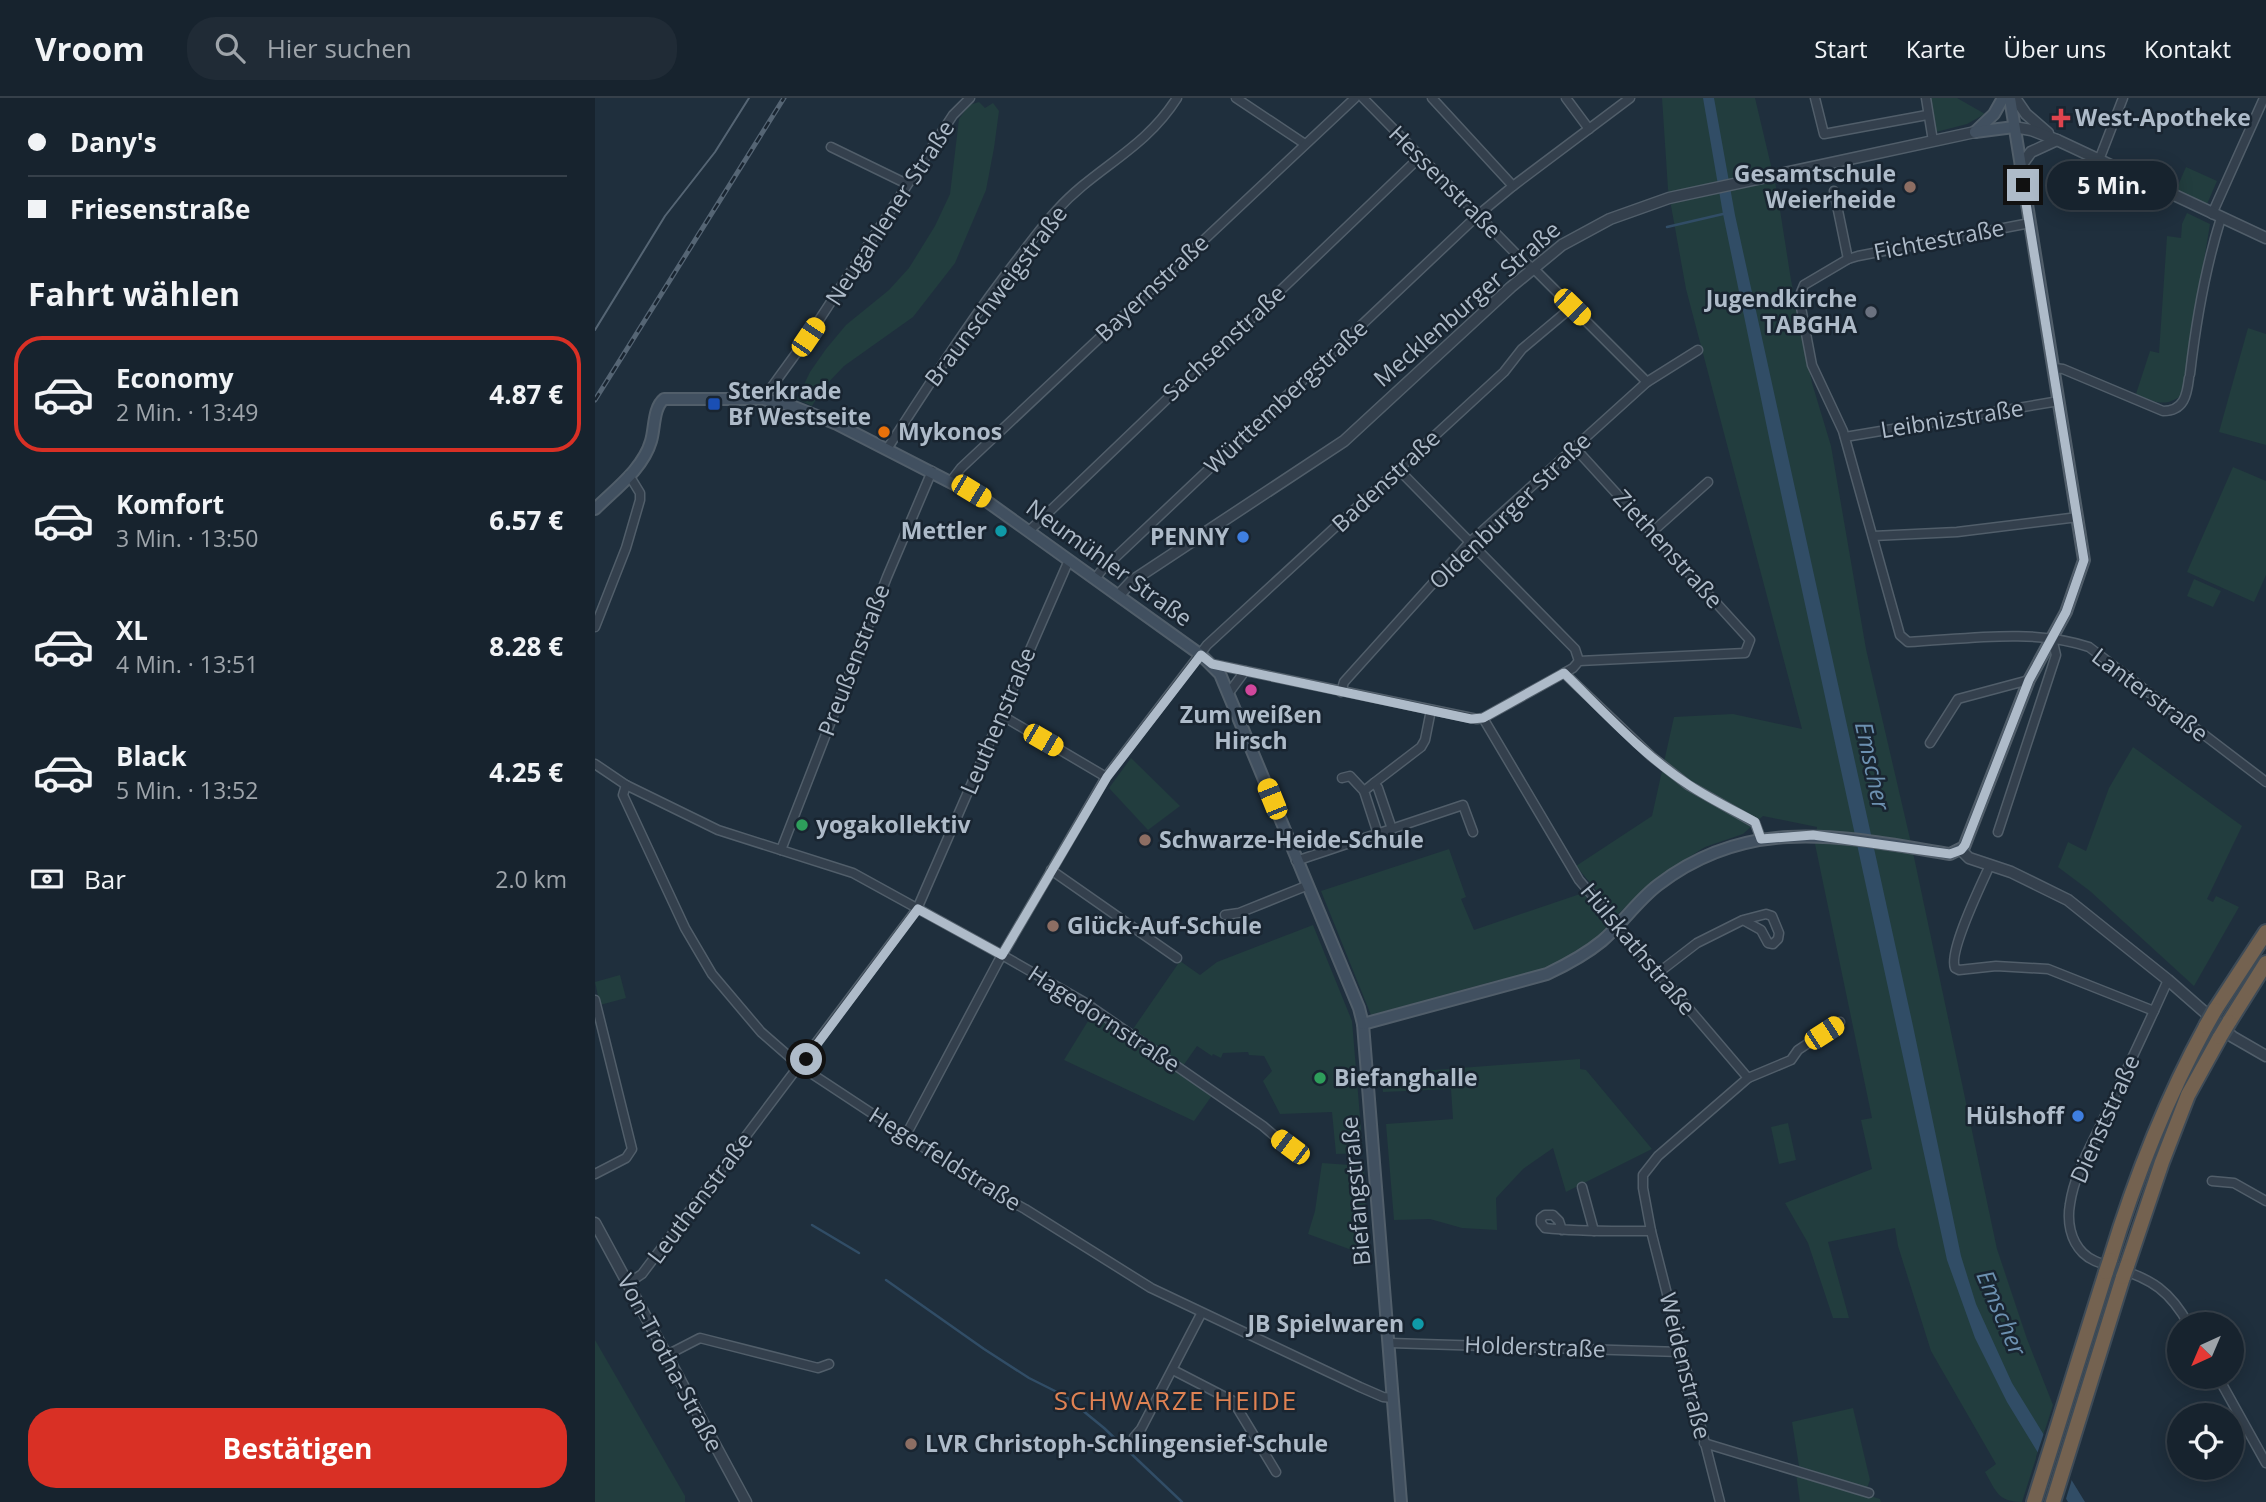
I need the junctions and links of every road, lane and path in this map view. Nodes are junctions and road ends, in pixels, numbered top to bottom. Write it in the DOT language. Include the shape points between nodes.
graph roads {
  1 [pos="970,98"];
  2 [pos="1177,98"];
  3 [pos="1236,98"];
  4 [pos="1355,98"];
  5 [pos="1363,98"];
  6 [pos="1432,98"];
  7 [pos="1566,98"];
  8 [pos="1630,98"];
  9 [pos="1815,98"];
  10 [pos="1926,98"];
  11 [pos="2003,98"];
  12 [pos="2010,98"];
  13 [pos="2015,98"];
  14 [pos="2123,98"];
  15 [pos="2264,98"];
  16 [pos="1927,115"];
  17 [pos="2014,127"];
  18 [pos="1589,129"];
  19 [pos="1975,132"];
  20 [pos="2057,140"];
  21 [pos="1933,141"];
  22 [pos="1305,144"];
  23 [pos="831,147"];
  24 [pos="1420,157"];
  25 [pos="2099,160"];
  26 [pos="2021,167"];
  27 [pos="907,184"];
  28 [pos="1513,186"];
  29 [pos="1834,191"];
  30 [pos="1478,215"];
  31 [pos="2216,216"];
  32 [pos="2030,223"];
  33 [pos="2266,238"];
  34 [pos="1848,259"];
  35 [pos="1533,268"];
  36 [pos="1572,307"];
  37 [pos="1698,350"];
  38 [pos="2054,368"];
  39 [pos="1647,382"];
  40 [pos="763,399"];
  41 [pos="2059,401"];
  42 [pos="1845,437"];
  43 [pos="1575,448"];
  44 [pos="887,449"];
  45 [pos="1399,470"];
  46 [pos="932,471"];
  47 [pos="629,475"];
  48 [pos="951,481"];
  49 [pos="1708,482"];
  50 [pos="595,509"];
  51 [pos="2078,517"];
  52 [pos="1029,531"];
  53 [pos="1652,532"];
  54 [pos="1873,536"];
  55 [pos="1471,542"];
  56 [pos="1069,560"];
  57 [pos="1095,579"];
  58 [pos="1119,595"];
  59 [pos="595,627"];
  60 [pos="2052,638"];
  61 [pos="1201,655"];
  62 [pos="1580,661"];
  63 [pos="1212,664"];
  64 [pos="1245,671"];
  65 [pos="1564,673"];
  66 [pos="2029,680"];
  67 [pos="1341,692"];
  68 [pos="1228,694"];
  69 [pos="1431,710"];
  70 [pos="1001,715"];
  71 [pos="1483,718"];
  72 [pos="1930,743"];
  73 [pos="595,764"];
  74 [pos="1107,777"];
  75 [pos="1342,778"];
  76 [pos="2266,782"];
  77 [pos="1374,783"];
  78 [pos="626,785"];
  79 [pos="1364,791"];
  80 [pos="1392,829"];
  81 [pos="1473,832"];
  82 [pos="1998,832"];
  83 [pos="1378,834"];
  84 [pos="1761,839"];
  85 [pos="781,850"];
  86 [pos="1961,850"];
  87 [pos="1296,861"];
  88 [pos="1990,864"];
  89 [pos="1051,870"];
  90 [pos="1306,886"];
  91 [pos="918,909"];
  92 [pos="1226,915"];
  93 [pos="1743,920"];
  94 [pos="1618,925"];
  95 [pos="2266,932"];
  96 [pos="1002,955"];
  97 [pos="1177,958"];
  98 [pos="2266,963"];
  99 [pos="1658,973"];
  100 [pos="2168,980"];
  101 [pos="595,1000"];
  102 [pos="2154,1011"];
  103 [pos="1840,1022"];
  104 [pos="1363,1024"];
  105 [pos="2266,1056"];
  106 [pos="800,1066"];
  107 [pos="1748,1077"];
  108 [pos="905,1137"];
  109 [pos="1297,1155"];
  110 [pos="595,1174"];
  111 [pos="2213,1181"];
  112 [pos="1582,1187"];
  113 [pos="2266,1201"];
  114 [pos="595,1223"];
  115 [pos="1562,1230"];
  116 [pos="1594,1231"];
  117 [pos="1651,1231"];
  118 [pos="627,1284"];
  119 [pos="2181,1312"];
  120 [pos="1202,1314"];
  121 [pos="1389,1343"];
  122 [pos="1681,1352"];
  123 [pos="665,1356"];
  124 [pos="829,1364"];
  125 [pos="1173,1370"];
  126 [pos="2225,1390"];
  127 [pos="1393,1398"];
  128 [pos="1134,1437"];
  129 [pos="1705,1443"];
  130 [pos="2266,1463"];
  131 [pos="1276,1472"];
  132 [pos="1869,1493"];
  133 [pos="2035,1499"];
  134 [pos="746,1502"];
  135 [pos="1401,1502"];
  136 [pos="1720,1502"];
  137 [pos="2053,1502"];
  1 -- 27 [label="street, Neugahlener Straße" via="953,115"];
  2 -- 44 [label="street, Braunschweigstraße" via="1141,142 1054,213 974,318"];
  3 -- 22 [label="street"];
  4 -- 22 [label="street, Bayernstraße"];
  5 -- 24 [label="street, Hessenstraße"];
  6 -- 28 [label="street"];
  7 -- 18 [label="street"];
  8 -- 18 [label="street, Württembergstraße"];
  9 -- 16 [label="street" via="1824,134"];
  10 -- 16 [label="street"];
  11 -- 19 [label="main road"];
  12 -- 17 [label="main road"];
  13 -- 20 [label="street" via="2026,114"];
  14 -- 25 [label="street"];
  15 -- 31 [label="street"];
  16 -- 21 [label="street"];
  17 -- 19 [label="main road, Mecklenburger Straße"];
  17 -- 20 [label="street"];
  17 -- 26 [label="main road"];
  18 -- 28 [label="street, Württembergstraße"];
  19 -- 21 [label="street, Mecklenburger Straße"];
  20 -- 25 [label="street"];
  20 -- 26 [label="street" via="2031,152"];
  21 -- 35 [label="street, Mecklenburger Straße" via="1637,208 1562,245"];
  22 -- 48 [label="street, Bayernstraße"];
  23 -- 27 [label="street"];
  24 -- 30 [label="street, Hessenstraße"];
  24 -- 52 [label="street, Sachsenstraße"];
  25 -- 31 [label="street"];
  26 -- 32 [label="main road"];
  27 -- 40 [label="street, Neugahlener Straße"];
  28 -- 30 [label="street, Württembergstraße"];
  29 -- 34 [label="street, Fichtestraße"];
  30 -- 35 [label="street, Hessenstraße"];
  30 -- 57 [label="street, Württembergstraße"];
  31 -- 33 [label="street"];
  31 -- 38 [label="street" via="2182,404 2163,411"];
  32 -- 34 [label="street, Fichtestraße"];
  32 -- 38 [label="main road"];
  34 -- 42 [label="street, Fichtestraße" via="1804,285 1799,297 1812,365"];
  35 -- 36 [label="street, Hessenstraße"];
  35 -- 58 [label="street, Mecklenburger Straße" via="1344,441 1132,581"];
  36 -- 39 [label="street, Hessenstraße"];
  36 -- 45 [label="street, Badenstraße" via="1522,349 1504,372"];
  37 -- 39 [label="street, Oldenburger Straße"];
  38 -- 41 [label="main road"];
  39 -- 43 [label="street, Oldenburger Straße"];
  40 -- 44 [label="main road, Neumühler Straße" via="816,415"];
  40 -- 47 [label="main road, Neumühler Straße" via="666,399 658,404 649,447"];
  41 -- 42 [label="street, Leibnizstraße"];
  41 -- 51 [label="main road"];
  42 -- 54 [label="street"];
  43 -- 53 [label="street, Ziethenstraße"];
  43 -- 55 [label="street, Oldenburger Straße"];
  44 -- 46 [label="main road, Neumühler Straße"];
  45 -- 55 [label="street"];
  45 -- 61 [label="street, Badenstraße" via="1216,636"];
  46 -- 48 [label="main road, Neumühler Straße"];
  46 -- 85 [label="street, Preußenstraße"];
  47 -- 50 [label="main road"];
  47 -- 59 [label="street" via="640,500"];
  48 -- 52 [label="main road, Neumühler Straße"];
  49 -- 53 [label="street"];
  51 -- 54 [label="street" via="1958,532"];
  51 -- 60 [label="main road" via="2083,569"];
  52 -- 56 [label="main road, Neumühler Straße"];
  53 -- 62 [label="street, Ziethenstraße" via="1750,640 1745,653"];
  54 -- 60 [label="street, Lanterstraße" via="1900,635 1908,642"];
  55 -- 62 [label="street" via="1574,649"];
  55 -- 67 [label="street, Oldenburger Straße" via="1344,682"];
  56 -- 57 [label="main road, Neumühler Straße"];
  56 -- 70 [label="street, Leuthenstraße"];
  57 -- 58 [label="main road, Neumühler Straße"];
  58 -- 61 [label="main road, Neumühler Straße"];
  60 -- 66 [label="main road"];
  60 -- 76 [label="street, Lanterstraße" via="2089,647"];
  60 -- 82 [label="street" via="2056,655"];
  61 -- 63 [label="main road, Neumühler Straße"];
  61 -- 74 [label="street, Badenstraße"];
  62 -- 65 [label="street"];
  63 -- 64 [label="street, Neumühler Straße"];
  63 -- 68 [label="main road, Biefangstraße"];
  64 -- 67 [label="street, Neumühler Straße"];
  64 -- 68 [label="street"];
  65 -- 71 [label="street"];
  65 -- 84 [label="street" via="1688,785 1755,822"];
  66 -- 72 [label="street" via="1958,699"];
  66 -- 86 [label="main road"];
  67 -- 69 [label="street, Neumühler Straße"];
  68 -- 87 [label="main road, Biefangstraße"];
  69 -- 71 [label="street, Neumühler Straße"];
  69 -- 77 [label="street" via="1421,747"];
  70 -- 74 [label="street"];
  70 -- 91 [label="street, Leuthenstraße"];
  71 -- 94 [label="street, Hülskathstraße" via="1571,868"];
  73 -- 78 [label="street, Hagedornstraße"];
  74 -- 89 [label="street, Badenstraße"];
  75 -- 79 [label="street" via="1350,776"];
  77 -- 79 [label="street"];
  77 -- 80 [label="street"];
  78 -- 85 [label="street, Hagedornstraße" via="718,830"];
  78 -- 106 [label="street, Hegerfeldstraße" via="623,795 701,957 761,1032"];
  79 -- 83 [label="street"];
  80 -- 81 [label="street" via="1464,805"];
  80 -- 83 [label="street"];
  83 -- 87 [label="street"];
  84 -- 86 [label="main road" via="1800,835 1950,854"];
  84 -- 94 [label="main road" via="1713,852 1678,872 1643,898"];
  85 -- 91 [label="street, Hagedornstraße" via="853,873"];
  86 -- 88 [label="street" via="1969,858"];
  87 -- 90 [label="main road, Biefangstraße"];
  88 -- 100 [label="street" via="2068,900"];
  88 -- 102 [label="street" via="1957,945 1955,968 2048,969"];
  89 -- 96 [label="street, Badenstraße"];
  89 -- 97 [label="street"];
  90 -- 92 [label="street"];
  90 -- 104 [label="main road, Biefangstraße"];
  91 -- 96 [label="street, Hagedornstraße"];
  91 -- 106 [label="street, Leuthenstraße"];
  93 -- 93 [label="street" via="1761,930 1768,943 1778,939 1772,916"];
  93 -- 99 [label="street" via="1705,938"];
  94 -- 99 [label="street, Hülskathstraße"];
  94 -- 104 [label="main road" via="1586,953 1547,974"];
  95 -- 133 [label="highway, bridge" via="2206,1026 2143,1160"];
  96 -- 108 [label="street, Badenstraße"];
  96 -- 109 [label="street, Hagedornstraße" via="1084,1002 1263,1126"];
  98 -- 137 [label="highway, bridge" via="2188,1095 2125,1271"];
  99 -- 107 [label="street, Hülskathstraße"];
  100 -- 102 [label="street, Dienststraße"];
  100 -- 105 [label="street" via="2233,1037"];
  101 -- 110 [label="street" via="632,1149 626,1158"];
  102 -- 119 [label="street, Dienststraße" via="2083,1164 2070,1200 2069,1220 2073,1238 2084,1254 2156,1284"];
  103 -- 107 [label="street" via="1798,1050 1791,1060"];
  104 -- 121 [label="main road, Biefangstraße"];
  106 -- 108 [label="street, Hegerfeldstraße"];
  106 -- 118 [label="street, Leuthenstraße" via="642,1274"];
  107 -- 117 [label="street, Weidenstraße" via="1644,1173"];
  108 -- 120 [label="street, Hegerfeldstraße" via="1150,1288"];
  111 -- 113 [label="street" via="2234,1182"];
  112 -- 116 [label="street"];
  114 -- 118 [label="street, Von-Trotha-Straße"];
  115 -- 116 [label="street"];
  116 -- 117 [label="street"];
  117 -- 122 [label="street, Weidenstraße"];
  118 -- 123 [label="street, Von-Trotha-Straße"];
  120 -- 125 [label="street"];
  120 -- 127 [label="street, Hegerfeldstraße"];
  121 -- 122 [label="street, Holderstraße"];
  121 -- 127 [label="main road, Biefangstraße"];
  122 -- 129 [label="street, Weidenstraße"];
  123 -- 124 [label="street" via="700,1338 818,1368"];
  123 -- 134 [label="street, Von-Trotha-Straße"];
  125 -- 128 [label="street"];
  125 -- 131 [label="street" via="1233,1401"];
  126 -- 130 [label="street"];
  127 -- 135 [label="main road, Biefangstraße"];
  129 -- 132 [label="street"];
  129 -- 136 [label="street, Weidenstraße"];
}
